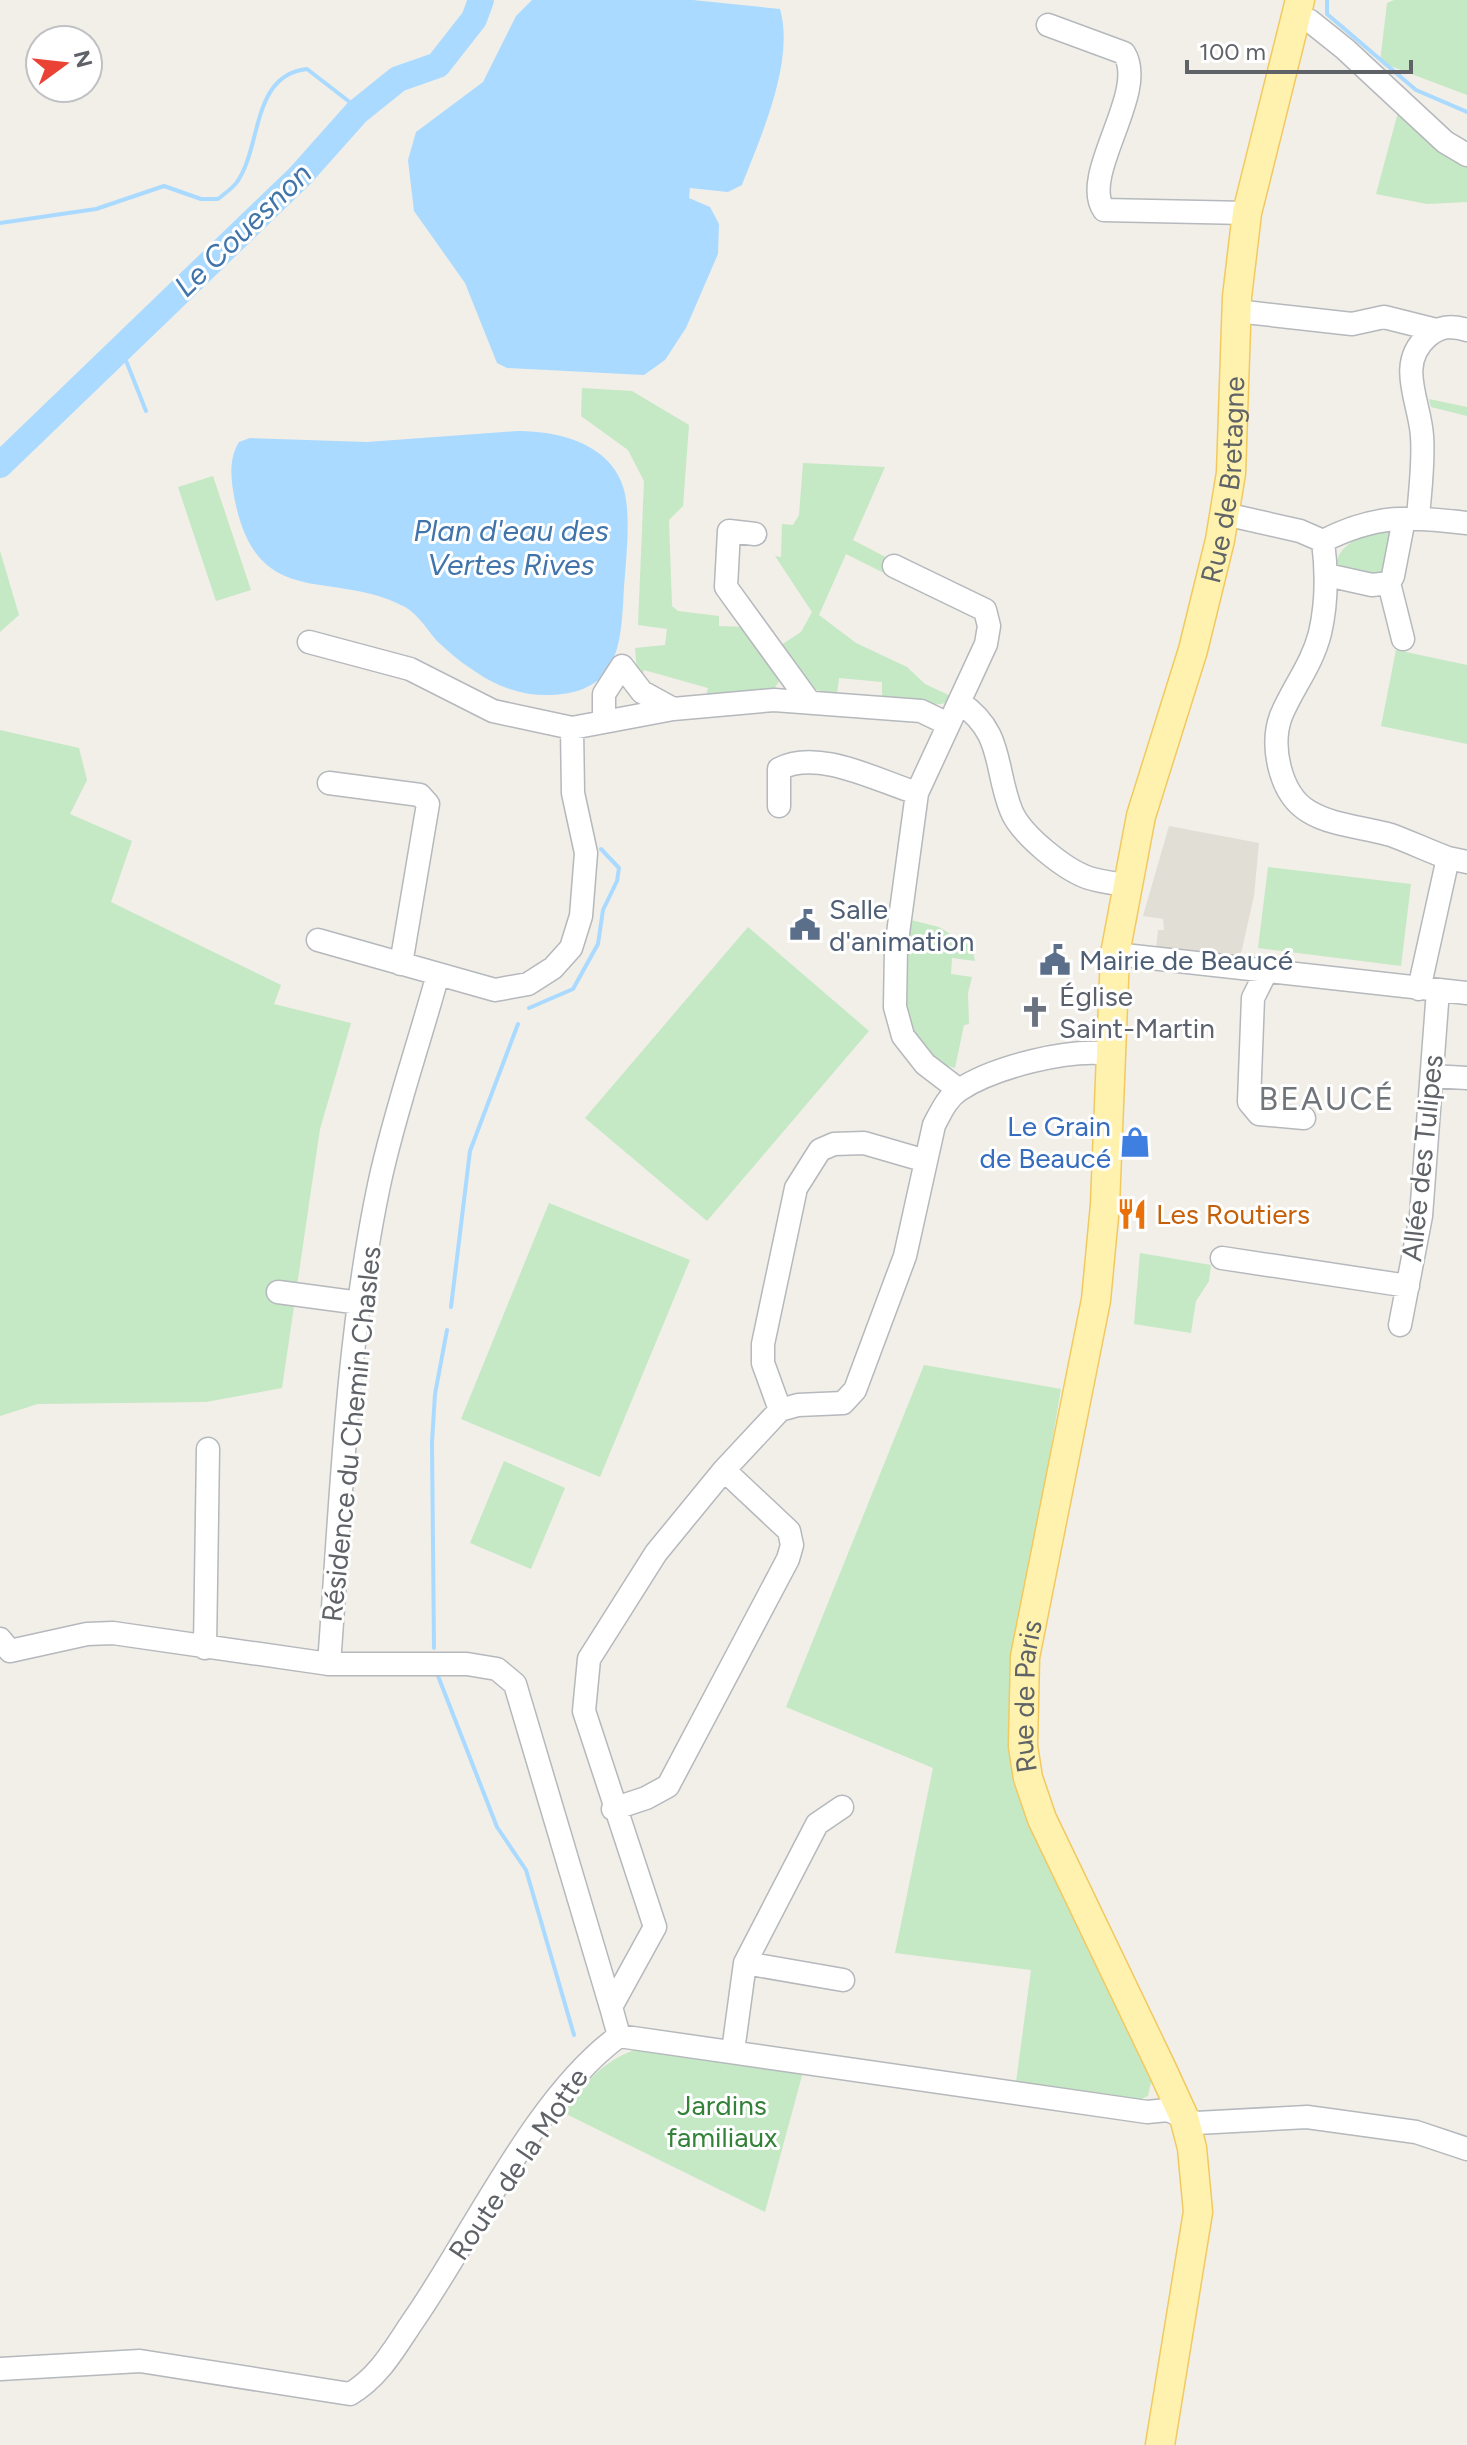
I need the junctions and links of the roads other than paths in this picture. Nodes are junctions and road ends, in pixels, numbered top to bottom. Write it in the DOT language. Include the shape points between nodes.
graph roads {
  1 [pos="1297,8"];
  2 [pos="1048,25"];
  3 [pos="1467,155"];
  4 [pos="1247,213"];
  5 [pos="1236,311"];
  6 [pos="1436,330"];
  7 [pos="1467,330"];
  8 [pos="1225,514"];
  9 [pos="1411,518"];
  10 [pos="1467,523"];
  11 [pos="755,534"];
  12 [pos="1323,541"];
  13 [pos="894,566"];
  14 [pos="1327,575"];
  15 [pos="1389,583"];
  16 [pos="1403,639"];
  17 [pos="309,642"];
  18 [pos="808,700"];
  19 [pos="959,702"];
  20 [pos="673,709"];
  21 [pos="604,721"];
  22 [pos="948,724"];
  23 [pos="572,728"];
  24 [pos="329,783"];
  25 [pos="917,793"];
  26 [pos="779,806"];
  27 [pos="1457,860"];
  28 [pos="1126,885"];
  29 [pos="318,940"];
  30 [pos="1115,954"];
  31 [pos="401,964"];
  32 [pos="1266,972"];
  33 [pos="438,974"];
  34 [pos="1428,989"];
  35 [pos="1467,993"];
  36 [pos="1110,1054"];
  37 [pos="1432,1076"];
  38 [pos="1467,1078"];
  39 [pos="959,1090"];
  40 [pos="1304,1118"];
  41 [pos="926,1161"];
  42 [pos="1222,1258"];
  43 [pos="1408,1286"];
  44 [pos="278,1292"];
  45 [pos="360,1303"];
  46 [pos="1400,1325"];
  47 [pos="780,1410"];
  48 [pos="208,1449"];
  49 [pos="724,1470"];
  50 [pos="0,1639"];
  51 [pos="205,1648"];
  52 [pos="329,1664"];
  53 [pos="842,1807"];
  54 [pos="613,1809"];
  55 [pos="745,1963"];
  56 [pos="843,1980"];
  57 [pos="611,2007"];
  58 [pos="619,2036"];
  59 [pos="733,2051"];
  60 [pos="1184,2117"];
  61 [pos="1467,2149"];
  62 [pos="0,2369"];
  63 [pos="1160,2445"];
  1 -- 3 [label="street" via="1445,142"];
  1 -- 4 [label="main road, Rue de Bretagne"];
  2 -- 4 [label="street" via="1124,53 1129,61 1128,87 1100,187 1098,199 1104,210"];
  4 -- 5 [label="main road, Rue de Bretagne"];
  5 -- 6 [label="street" via="1352,324 1384,317"];
  5 -- 8 [label="main road, Rue de Bretagne"];
  6 -- 7 [label="street"];
  6 -- 9 [label="street" via="1418,345 1410,363 1423,449"];
  8 -- 12 [label="street"];
  8 -- 28 [label="main road, Rue de Bretagne" via="1193,650 1141,816"];
  9 -- 10 [label="street"];
  9 -- 12 [label="street" via="1363,522"];
  9 -- 15 [label="street"];
  11 -- 18 [label="street" via="729,531 726,587"];
  12 -- 14 [label="street"];
  13 -- 19 [label="street" via="985,610 986,644"];
  14 -- 15 [label="street" via="1372,585"];
  14 -- 27 [label="street" via="1309,669 1280,719 1279,765 1284,780 1306,810 1323,818"];
  15 -- 16 [label="street"];
  17 -- 23 [label="street" via="410,669 493,711"];
  18 -- 20 [label="street"];
  18 -- 22 [label="street" via="921,711"];
  19 -- 22 [label="street"];
  19 -- 28 [label="street" via="990,733 1011,811 1022,829 1087,878"];
  20 -- 21 [label="street"];
  20 -- 21 [label="street" via="642,692 622,666 604,694"];
  21 -- 23 [label="street"];
  22 -- 25 [label="street"];
  23 -- 33 [label="street" via="573,793 586,853 581,916 571,948 553,968 515,987 495,990"];
  24 -- 31 [label="street" via="420,795 428,804"];
  25 -- 26 [label="street" via="824,764 792,762 779,769"];
  25 -- 39 [label="street" via="896,948 895,1007 903,1036 925,1064"];
  27 -- 34 [label="street, Allée des Tulipes"];
  28 -- 30 [label="main road, Rue de Bretagne"];
  29 -- 31 [label="street"];
  30 -- 32 [label="street"];
  30 -- 36 [label="main road, Rue de Paris"];
  31 -- 33 [label="street"];
  32 -- 34 [label="street"];
  32 -- 40 [label="street" via="1253,998 1249,1102 1259,1114"];
  33 -- 45 [label="street, Résidence du Chemin Chasles" via="380,1183"];
  34 -- 35 [label="street"];
  34 -- 37 [label="street, Allée des Tulipes"];
  36 -- 39 [label="street" via="1038,1060"];
  36 -- 60 [label="main road, Rue de Paris" via="1096,1300 1033,1605 1025,1657 1023,1746 1042,1819"];
  37 -- 38 [label="street"];
  37 -- 43 [label="street, Allée des Tulipes" via="1421,1216"];
  39 -- 41 [label="street" via="934,1125"];
  41 -- 47 [label="street" via="905,1256 855,1390 843,1403"];
  41 -- 47 [label="street" via="864,1143 834,1144 820,1150 796,1188 763,1344 763,1363"];
  42 -- 43 [label="street"];
  43 -- 46 [label="street, Allée des Tulipes"];
  44 -- 45 [label="street"];
  45 -- 52 [label="street, Résidence du Chemin Chasles"];
  47 -- 49 [label="street"];
  48 -- 51 [label="street"];
  49 -- 54 [label="street" via="656,1553 589,1659 584,1711"];
  49 -- 54 [label="street" via="789,1531 788,1559 668,1786"];
  50 -- 51 [label="street" via="10,1651 113,1633"];
  51 -- 52 [label="street"];
  52 -- 57 [label="street" via="467,1664 497,1669 515,1684"];
  53 -- 55 [label="street" via="817,1824"];
  54 -- 57 [label="street" via="655,1927"];
  55 -- 56 [label="street"];
  55 -- 59 [label="street"];
  57 -- 58 [label="street"];
  58 -- 59 [label="street"];
  58 -- 62 [label="street, Route de la Motte" via="595,2053 554,2104 387,2359 370,2382 350,2394 140,2361"];
  59 -- 60 [label="street" via="1147,2112 1168,2110"];
  60 -- 61 [label="street" via="1196,2123 1307,2117 1416,2132"];
  60 -- 63 [label="main road, Rue de Paris" via="1198,2212"];
}
